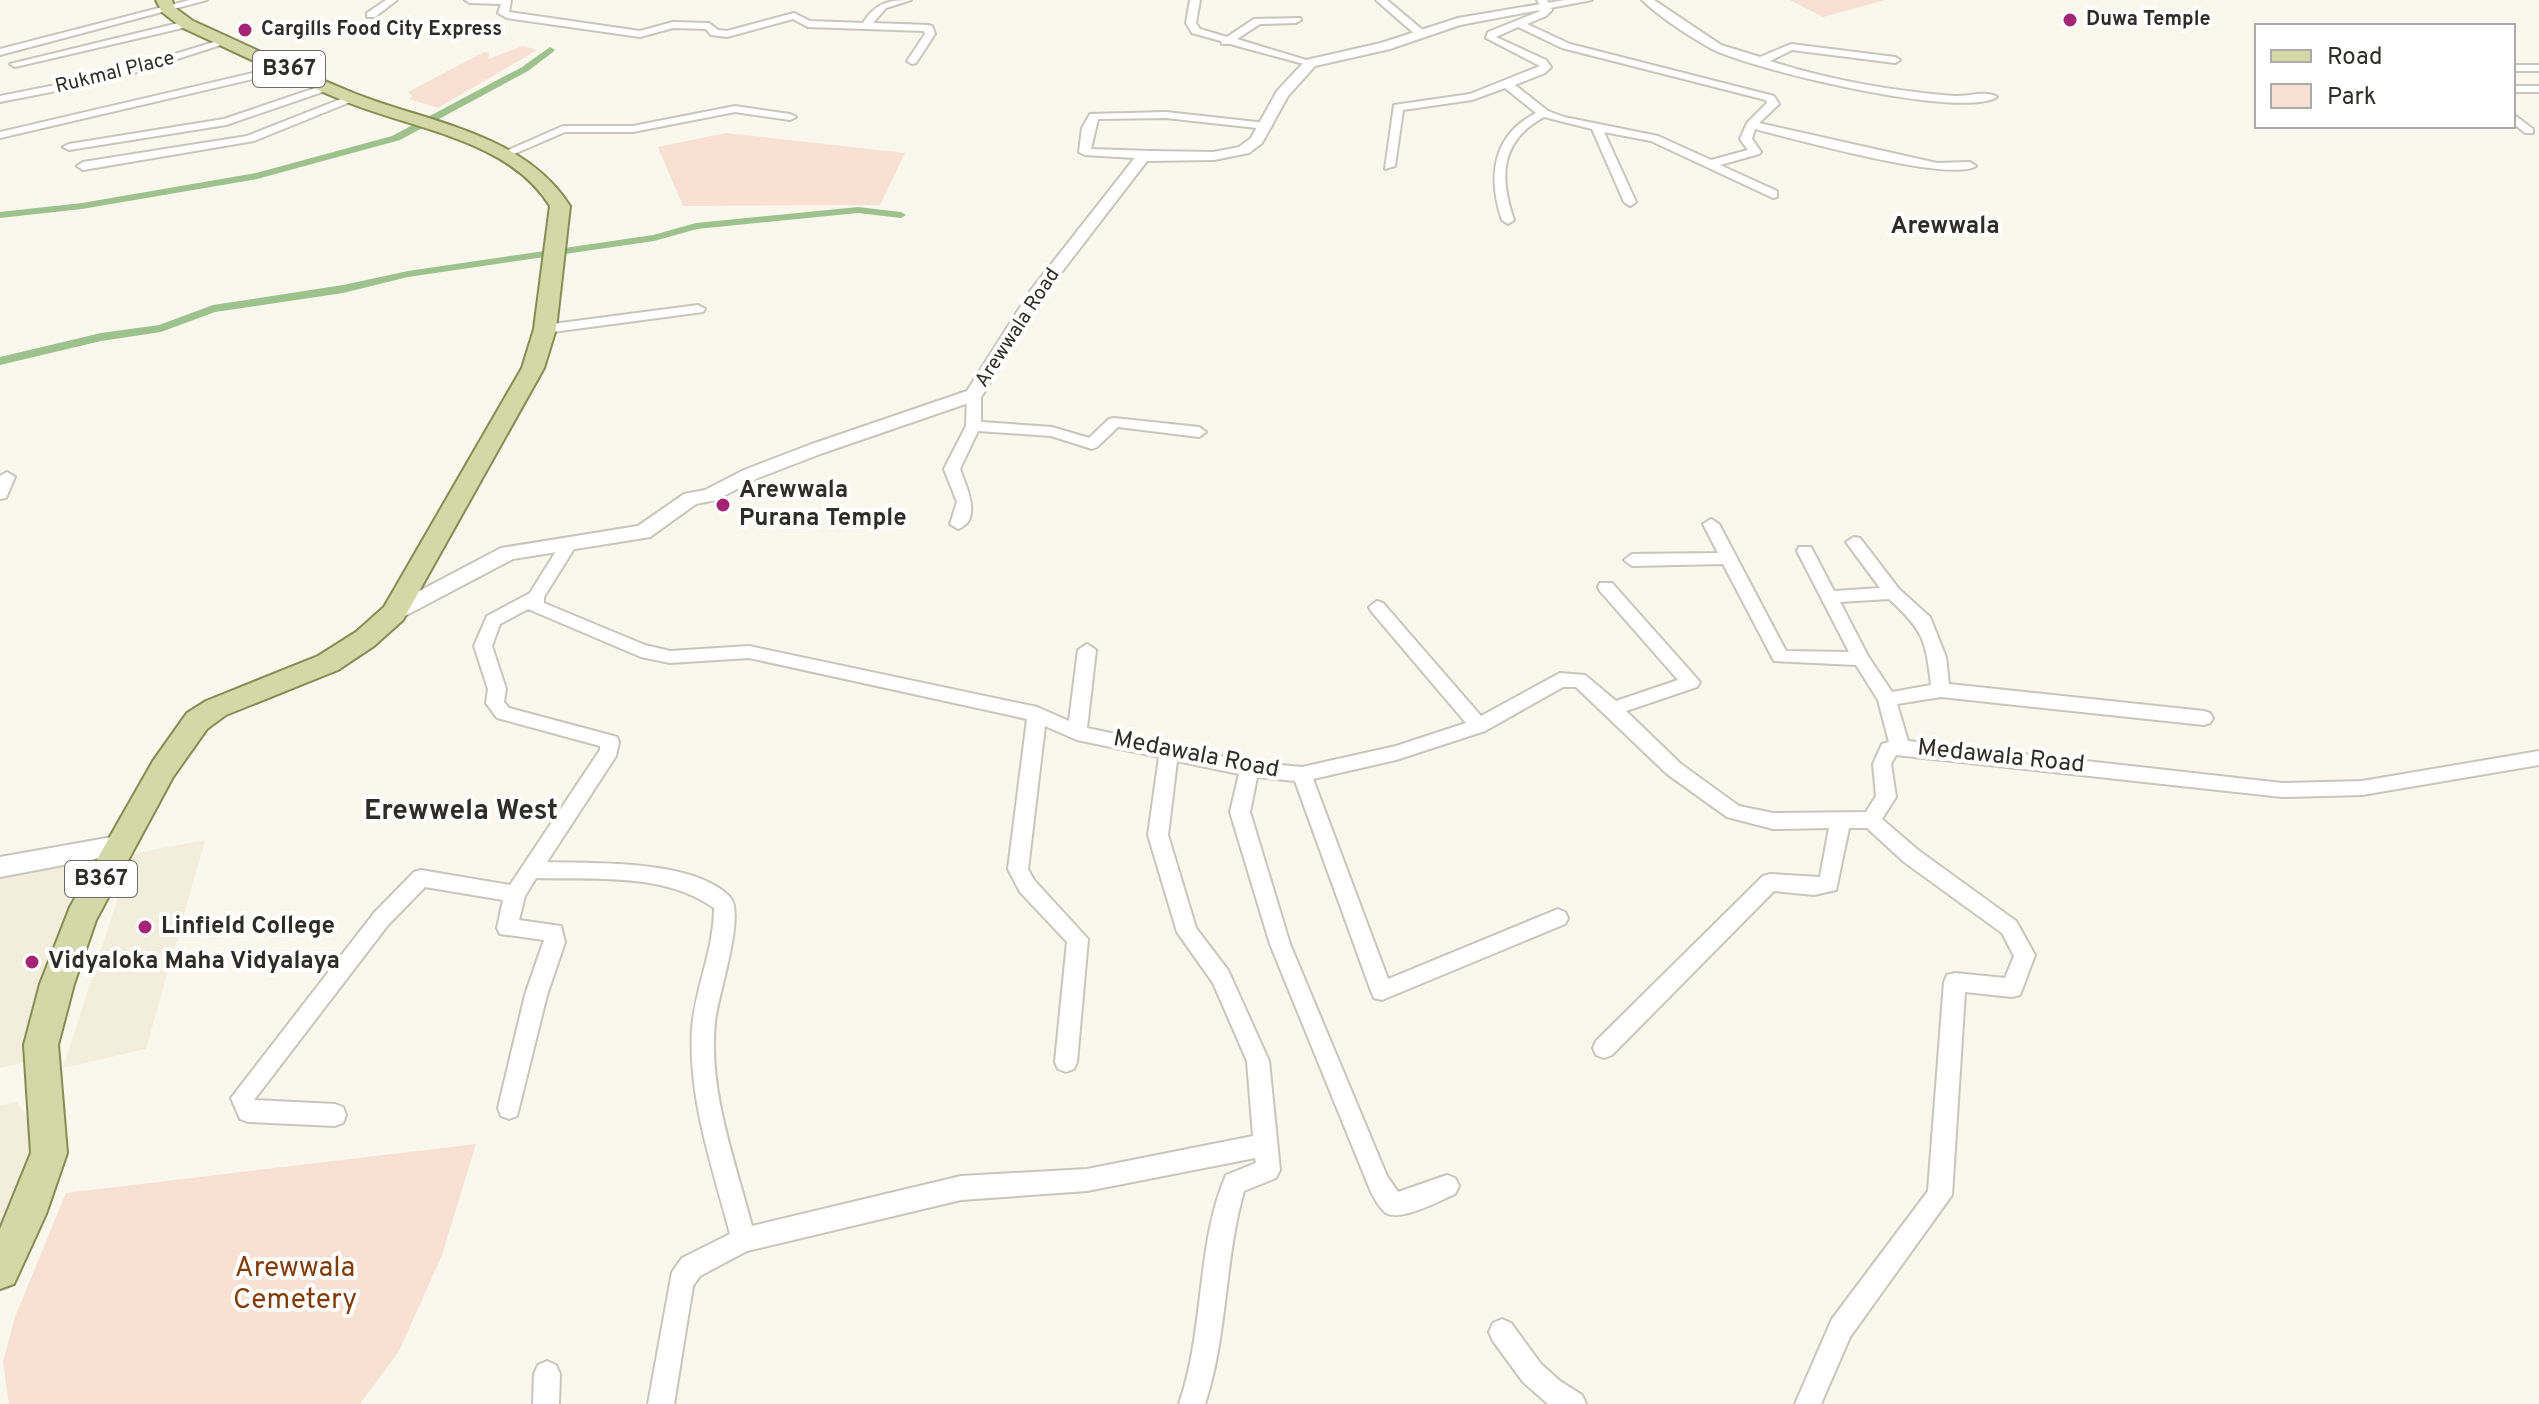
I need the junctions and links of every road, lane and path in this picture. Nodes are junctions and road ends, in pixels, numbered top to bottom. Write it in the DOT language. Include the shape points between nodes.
graph roads {
  1 [pos="202,0"];
  2 [pos="392,0"];
  3 [pos="470,0"];
  4 [pos="906,0"];
  5 [pos="1195,0"];
  6 [pos="1381,0"];
  7 [pos="1586,0"];
  8 [pos="1647,0"];
  9 [pos="1545,3"];
  10 [pos="166,4"];
  11 [pos="371,15"];
  12 [pos="1296,20"];
  13 [pos="187,24"];
  14 [pos="867,24"];
  15 [pos="1519,24"];
  16 [pos="1421,34"];
  17 [pos="228,41"];
  18 [pos="1226,42"];
  19 [pos="0,52"];
  20 [pos="1895,60"];
  21 [pos="912,61"];
  22 [pos="1758,62"];
  23 [pos="1311,63"];
  24 [pos="15,64"];
  25 [pos="287,68"];
  26 [pos="2515,68"];
  27 [pos="2539,68"];
  28 [pos="1507,84"];
  29 [pos="327,87"];
  30 [pos="2515,89"];
  31 [pos="2539,89"];
  32 [pos="1991,97"];
  33 [pos="351,98"];
  34 [pos="0,99"];
  35 [pos="1544,113"];
  36 [pos="790,117"];
  37 [pos="2515,119"];
  38 [pos="1751,125"];
  39 [pos="1266,126"];
  40 [pos="1597,128"];
  41 [pos="2529,131"];
  42 [pos="0,135"];
  43 [pos="69,147"];
  44 [pos="503,155"];
  45 [pos="1151,155"];
  46 [pos="1710,164"];
  47 [pos="83,166"];
  48 [pos="1389,166"];
  49 [pos="1970,166"];
  50 [pos="1773,194"];
  51 [pos="1630,202"];
  52 [pos="1508,220"];
  53 [pos="698,309"];
  54 [pos="545,329"];
  55 [pos="974,395"];
  56 [pos="973,426"];
  57 [pos="1199,432"];
  58 [pos="7,477"];
  59 [pos="0,494"];
  60 [pos="958,524"];
  61 [pos="1711,524"];
  62 [pos="1854,542"];
  63 [pos="569,544"];
  64 [pos="1805,551"];
  65 [pos="1729,558"];
  66 [pos="1632,560"];
  67 [pos="1606,587"];
  68 [pos="1893,593"];
  69 [pos="536,597"];
  70 [pos="1829,597"];
  71 [pos="1377,607"];
  72 [pos="394,613"];
  73 [pos="1087,650"];
  74 [pos="1861,659"];
  75 [pos="1941,690"];
  76 [pos="1887,699"];
  77 [pos="1613,709"];
  78 [pos="1037,714"];
  79 [pos="2204,718"];
  80 [pos="1479,726"];
  81 [pos="1077,733"];
  82 [pos="1900,747"];
  83 [pos="1169,752"];
  84 [pos="2538,758"];
  85 [pos="1249,769"];
  86 [pos="1302,774"];
  87 [pos="1871,820"];
  88 [pos="1840,823"];
  89 [pos="118,846"];
  90 [pos="0,867"];
  91 [pos="533,870"];
  92 [pos="515,894"];
  93 [pos="1558,918"];
  94 [pos="1604,1048"];
  95 [pos="1066,1062"];
  96 [pos="509,1108"];
  97 [pos="335,1115"];
  98 [pos="1266,1145"];
  99 [pos="1447,1186"];
  100 [pos="744,1240"];
  101 [pos="0,1270"];
  102 [pos="1502,1332"];
  103 [pos="547,1374"];
  104 [pos="546,1404"];
  105 [pos="661,1404"];
  106 [pos="1192,1404"];
  107 [pos="1573,1404"];
  108 [pos="1808,1404"];
  1 -- 10 [label="street"];
  2 -- 11 [label="street"];
  3 -- 14 [label="street" via="507,1 507,15 640,34 694,23 727,34 794,16 808,24"];
  4 -- 14 [label="street" via="873,12"];
  5 -- 18 [label="street" via="1191,23 1196,31"];
  6 -- 16 [label="street"];
  7 -- 9 [label="street"];
  8 -- 22 [label="street" via="1709,42"];
  9 -- 15 [label="street" via="1542,14"];
  9 -- 16 [label="street"];
  10 -- 13 [label="main road, B367"];
  10 -- 19 [label="street"];
  12 -- 18 [label="street" via="1258,21"];
  13 -- 17 [label="main road, B367"];
  13 -- 24 [label="street"];
  14 -- 21 [label="street" via="928,28 930,34"];
  15 -- 28 [label="street" via="1491,38 1546,67"];
  15 -- 38 [label="street" via="1566,46 1770,98 1773,104"];
  16 -- 23 [label="street"];
  17 -- 25 [label="main road, B367"];
  17 -- 34 [label="street, Rukmal Place" via="108,78"];
  18 -- 23 [label="street"];
  20 -- 22 [label="street" via="1791,47"];
  22 -- 32 [label="street" via="1891,92 1958,100"];
  23 -- 39 [label="street" via="1282,94"];
  25 -- 29 [label="main road, B367"];
  25 -- 42 [label="street"];
  26 -- 27 [label="street"];
  28 -- 35 [label="street"];
  28 -- 48 [label="street" via="1472,97 1398,107"];
  29 -- 33 [label="main road, B367"];
  29 -- 43 [label="street" via="226,122"];
  30 -- 31 [label="street"];
  33 -- 44 [label="main road, B367"];
  33 -- 47 [label="street" via="250,139"];
  35 -- 40 [label="street"];
  35 -- 52 [label="street" via="1510,138 1497,176 1497,194"];
  36 -- 44 [label="street" via="735,109 633,129 563,129"];
  37 -- 41 [label="street"];
  38 -- 46 [label="street" via="1746,139 1755,152"];
  38 -- 49 [label="street" via="1937,167"];
  39 -- 45 [label="street" via="1253,144 1231,155"];
  39 -- 45 [label="street" via="1166,115 1094,116 1085,152"];
  40 -- 46 [label="street" via="1654,138"];
  40 -- 51 [label="street"];
  44 -- 54 [label="main road, B367" via="560,206"];
  45 -- 55 [label="street, Arewwala Road" via="1142,158 1037,293"];
  46 -- 50 [label="street"];
  53 -- 54 [label="street"];
  54 -- 72 [label="main road, B367" via="533,368"];
  55 -- 56 [label="street"];
  55 -- 63 [label="street, Arewwala Road" via="790,459 709,496 691,498 643,532"];
  56 -- 57 [label="street" via="1052,432 1092,444 1114,422"];
  56 -- 60 [label="street" via="952,469 965,502"];
  58 -- 59 [label="street"];
  61 -- 65 [label="street"];
  62 -- 68 [label="street"];
  63 -- 69 [label="street"];
  63 -- 72 [label="street, Arewwala Road" via="508,553"];
  64 -- 70 [label="street"];
  65 -- 66 [label="street"];
  65 -- 74 [label="street" via="1780,657"];
  67 -- 77 [label="street" via="1691,682"];
  68 -- 70 [label="street"];
  68 -- 75 [label="street" via="1924,621 1937,657"];
  69 -- 78 [label="street, Medawala Road" via="535,606 641,651 670,657 749,652"];
  69 -- 91 [label="street" via="493,620 483,646 497,689 495,703 503,713 610,742"];
  70 -- 74 [label="street"];
  71 -- 80 [label="street"];
  72 -- 89 [label="main road, B367" via="328,663 227,701 197,721"];
  73 -- 81 [label="street"];
  74 -- 76 [label="street"];
  75 -- 76 [label="street"];
  75 -- 79 [label="street"];
  76 -- 82 [label="street"];
  77 -- 80 [label="street, Medawala Road" via="1579,680 1560,680"];
  77 -- 88 [label="street, Medawala Road" via="1674,769 1734,812 1773,821"];
  78 -- 81 [label="street, Medawala Road"];
  78 -- 95 [label="street" via="1018,869 1027,886 1078,939"];
  80 -- 86 [label="street, Medawala Road" via="1396,753"];
  81 -- 83 [label="street, Medawala Road"];
  82 -- 84 [label="street, Medawala Road" via="2282,790 2362,788"];
  82 -- 87 [label="street, Medawala Road" via="1889,749 1882,764 1886,797"];
  83 -- 85 [label="street, Medawala Road"];
  83 -- 98 [label="street" via="1158,835 1187,932 1221,977 1258,1061"];
  85 -- 86 [label="street, Medawala Road"];
  85 -- 99 [label="street" via="1240,812 1280,944 1379,1184 1392,1204"];
  86 -- 93 [label="street" via="1382,991"];
  87 -- 88 [label="street, Medawala Road"];
  87 -- 108 [label="street" via="2009,927 2025,955 2012,988 1955,982 1940,1195 1841,1328"];
  88 -- 94 [label="street" via="1829,884 1770,882"];
  89 -- 90 [label="street"];
  89 -- 101 [label="main road, B367" via="81,917 57,984 41,1045 49,1153"];
  91 -- 92 [label="street"];
  91 -- 100 [label="street" via="672,878 714,894 724,904 726,923 703,1029 706,1089"];
  92 -- 96 [label="street" via="507,928 554,932 555,942 536,995"];
  92 -- 97 [label="street" via="421,878 381,919 242,1098 248,1111"];
  98 -- 100 [label="street" via="1087,1180 961,1188"];
  98 -- 106 [label="street" via="1268,1170 1234,1183 1222,1219 1204,1376"];
  100 -- 105 [label="street" via="691,1267 681,1281"];
  102 -- 107 [label="street" via="1525,1368"];
  103 -- 104 [label="street"];
}
